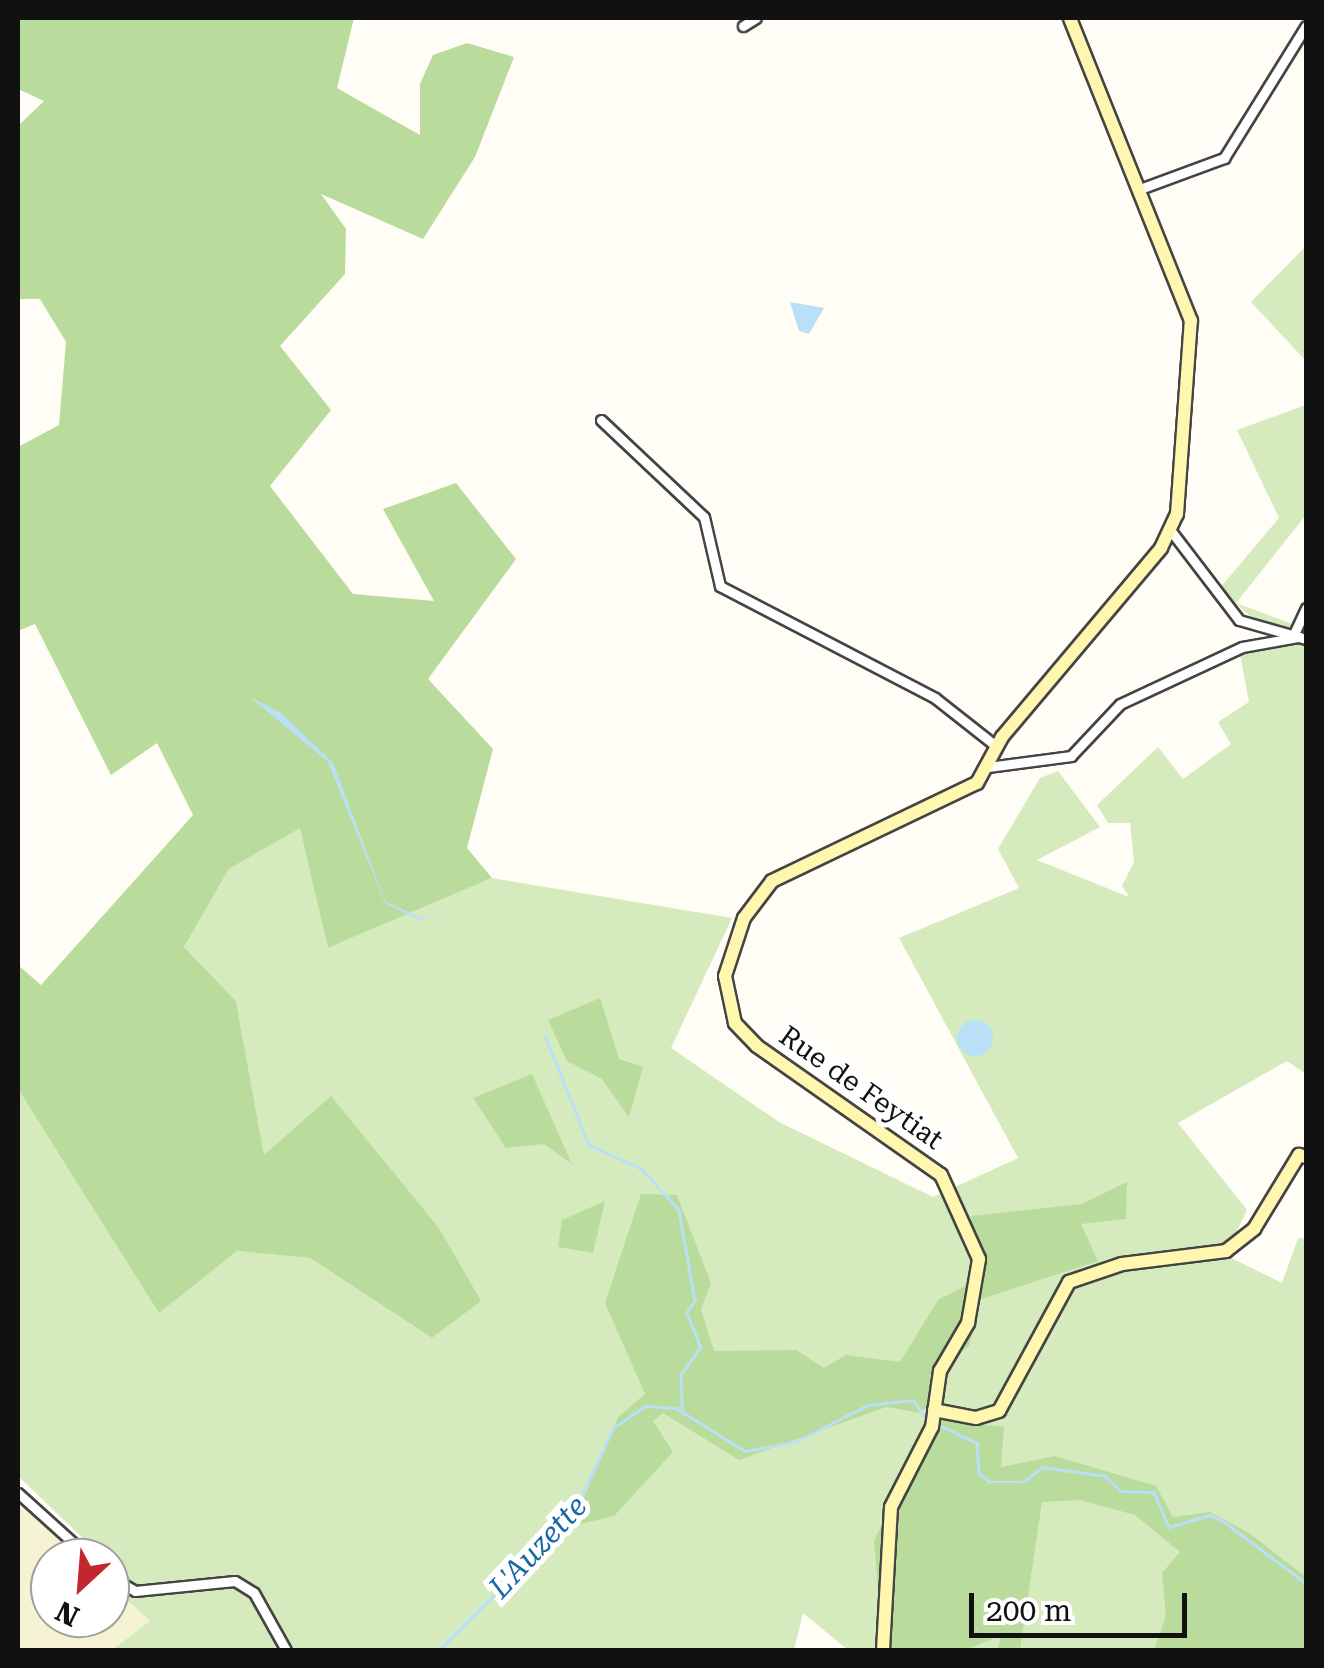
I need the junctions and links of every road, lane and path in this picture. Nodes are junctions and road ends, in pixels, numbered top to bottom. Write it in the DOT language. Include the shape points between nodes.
graph roads {
  1 [pos="756,18"];
  2 [pos="1070,18"];
  3 [pos="742,26"];
  4 [pos="1306,26"];
  5 [pos="1140,189"];
  6 [pos="600,420"];
  7 [pos="1171,531"];
  8 [pos="1306,608"];
  9 [pos="1299,637"];
  10 [pos="996,746"];
  11 [pos="988,767"];
  12 [pos="1306,1157"];
  13 [pos="934,1418"];
  14 [pos="18,1493"];
  15 [pos="68,1538"];
  16 [pos="130,1588"];
  17 [pos="286,1650"];
  18 [pos="883,1650"];
  1 -- 3 [label="street"];
  2 -- 5 [label="street"];
  4 -- 5 [label="street" via="1224,158"];
  5 -- 7 [label="street" via="1195,342"];
  6 -- 10 [label="street" via="704,517 720,586 935,698"];
  7 -- 9 [label="street" via="1239,620"];
  7 -- 10 [label="street"];
  8 -- 9 [label="street"];
  9 -- 11 [label="street" via="1242,647 1120,704 1071,756"];
  10 -- 11 [label="street"];
  11 -- 13 [label="street, Rue de Feytiat" via="950,796 772,881 744,918 725,976 735,1023 757,1046 941,1175 980,1277 968,1323 940,1370"];
  12 -- 13 [label="street" via="1299,1155 1254,1230 1226,1251 1122,1264 1069,1282 999,1411"];
  13 -- 18 [label="street, Rue de Feytiat" via="892,1507"];
  14 -- 15 [label="street"];
  16 -- 17 [label="street" via="235,1581 254,1593"];
}
